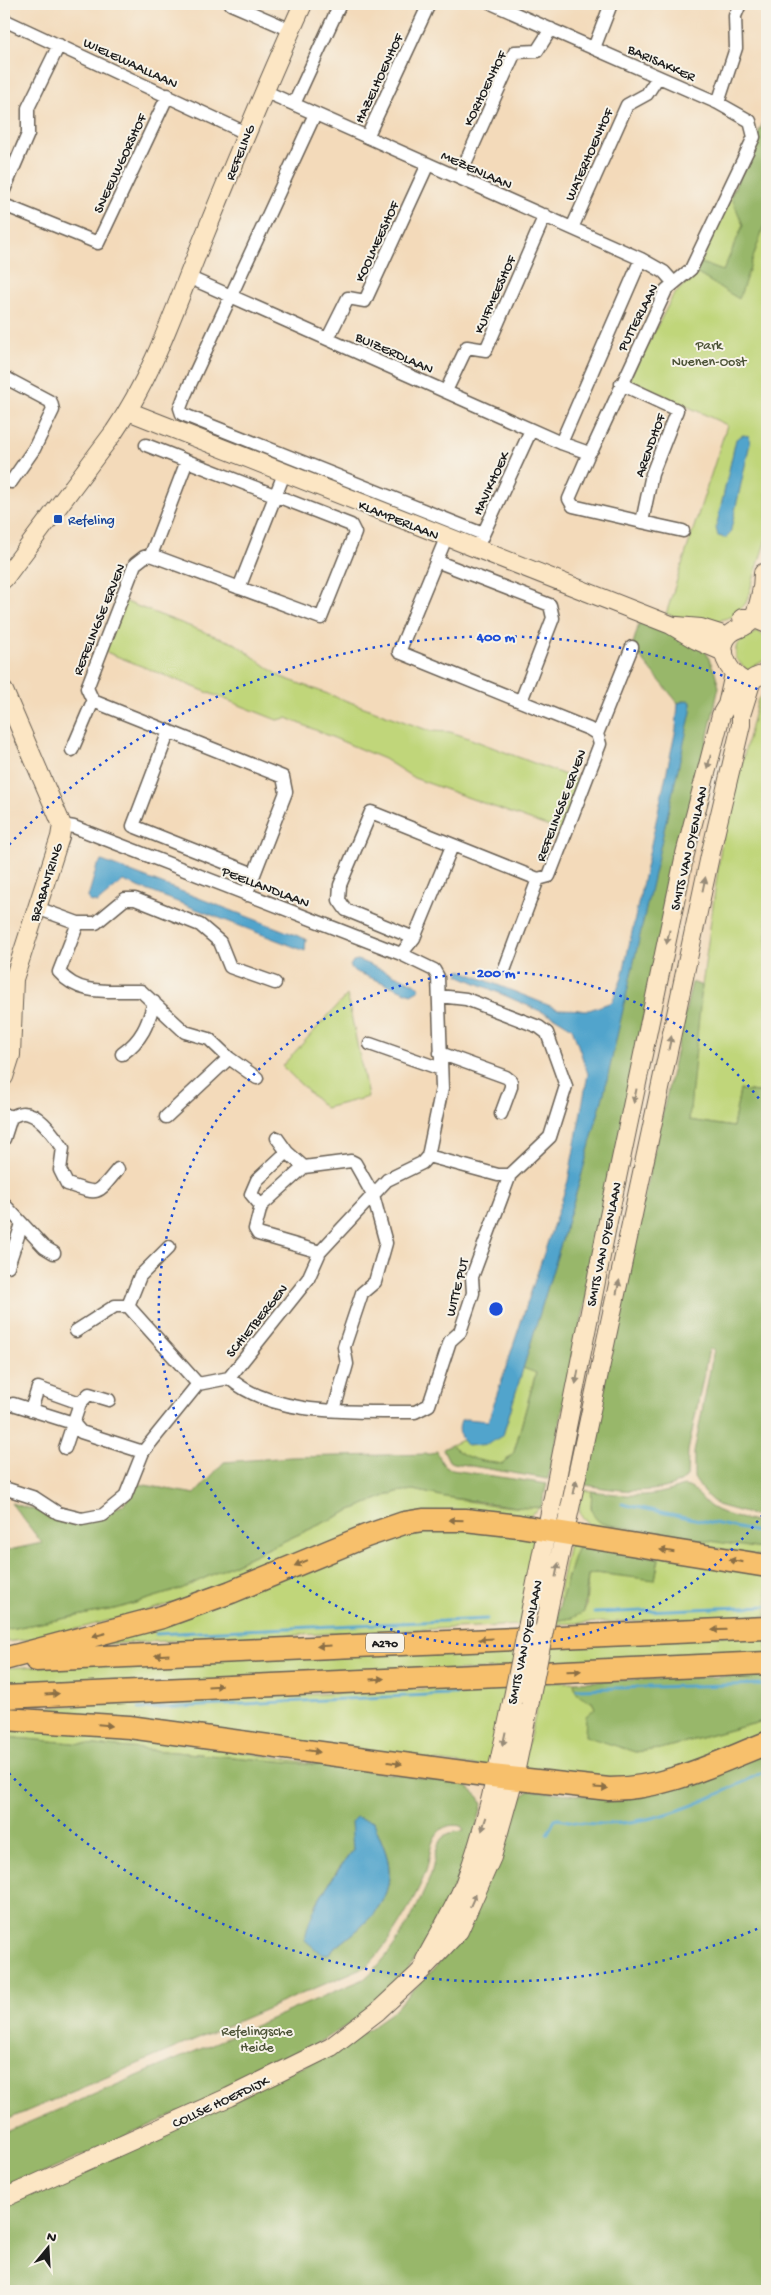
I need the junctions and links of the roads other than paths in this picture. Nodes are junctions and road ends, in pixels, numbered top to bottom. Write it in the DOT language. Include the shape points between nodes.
graph roads {
  1 [pos="231,4"];
  2 [pos="303,4"];
  3 [pos="340,4"];
  4 [pos="429,4"];
  5 [pos="493,4"];
  6 [pos="611,4"];
  7 [pos="740,4"];
  8 [pos="4,20"];
  9 [pos="551,29"];
  10 [pos="291,30"];
  11 [pos="59,45"];
  12 [pos="594,48"];
  13 [pos="658,77"];
  14 [pos="264,91"];
  15 [pos="168,95"];
  16 [pos="718,103"];
  17 [pos="294,104"];
  18 [pos="315,114"];
  19 [pos="750,121"];
  20 [pos="246,133"];
  21 [pos="367,137"];
  22 [pos="428,164"];
  23 [pos="460,177"];
  24 [pos="4,190"];
  25 [pos="4,205"];
  26 [pos="545,215"];
  27 [pos="572,228"];
  28 [pos="640,260"];
  29 [pos="188,277"];
  30 [pos="673,282"];
  31 [pos="230,296"];
  32 [pos="328,338"];
  33 [pos="4,377"];
  34 [pos="621,384"];
  35 [pos="446,392"];
  36 [pos="128,411"];
  37 [pos="531,430"];
  38 [pos="561,443"];
  39 [pos="146,445"];
  40 [pos="589,453"];
  41 [pos="187,461"];
  42 [pos="284,474"];
  43 [pos="10,482"];
  44 [pos="275,494"];
  45 [pos="642,522"];
  46 [pos="682,532"];
  47 [pos="446,538"];
  48 [pos="480,542"];
  49 [pos="151,555"];
  50 [pos="436,562"];
  51 [pos="765,566"];
  52 [pos="4,579"];
  53 [pos="240,588"];
  54 [pos="755,620"];
  55 [pos="720,645"];
  56 [pos="632,647"];
  57 [pos="728,677"];
  58 [pos="761,680"];
  59 [pos="5,695"];
  60 [pos="93,701"];
  61 [pos="521,701"];
  62 [pos="169,731"];
  63 [pos="597,734"];
  64 [pos="72,750"];
  65 [pos="62,825"];
  66 [pos="452,846"];
  67 [pos="254,874"];
  68 [pos="538,879"];
  69 [pos="246,895"];
  70 [pos="37,908"];
  71 [pos="78,923"];
  72 [pos="414,938"];
  73 [pos="401,954"];
  74 [pos="506,968"];
  75 [pos="275,983"];
  76 [pos="438,996"];
  77 [pos="154,1002"];
  78 [pos="370,1044"];
  79 [pos="440,1053"];
  80 [pos="122,1054"];
  81 [pos="229,1058"];
  82 [pos="441,1069"];
  83 [pos="4,1076"];
  84 [pos="257,1078"];
  85 [pos="501,1114"];
  86 [pos="7,1115"];
  87 [pos="166,1118"];
  88 [pos="278,1138"];
  89 [pos="4,1139"];
  90 [pos="287,1152"];
  91 [pos="428,1156"];
  92 [pos="304,1167"];
  93 [pos="118,1170"];
  94 [pos="510,1175"];
  95 [pos="373,1195"];
  96 [pos="4,1204"];
  97 [pos="261,1206"];
  98 [pos="22,1224"];
  99 [pos="169,1247"];
  100 [pos="54,1252"];
  101 [pos="320,1252"];
  102 [pos="8,1266"];
  103 [pos="128,1306"];
  104 [pos="76,1331"];
  105 [pos="229,1378"];
  106 [pos="198,1384"];
  107 [pos="109,1400"];
  108 [pos="80,1402"];
  109 [pos="13,1404"];
  110 [pos="31,1410"];
  111 [pos="334,1410"];
  112 [pos="73,1423"];
  113 [pos="65,1448"];
  114 [pos="143,1452"];
  115 [pos="4,1488"];
  116 [pos="556,1533"];
  117 [pos="767,1566"];
  118 [pos="767,1628"];
  119 [pos="4,1660"];
  120 [pos="767,1663"];
  121 [pos="4,1697"];
  122 [pos="4,1719"];
  123 [pos="767,1743"];
  124 [pos="505,1777"];
  125 [pos="4,2198"];
  1 -- 10 [label="street"];
  2 -- 10 [label="main road, REFELING"];
  3 -- 17 [label="street"];
  4 -- 21 [label="street, HAZELHOENHOF"];
  5 -- 9 [label="street, BARISAKKER"];
  6 -- 12 [label="street"];
  7 -- 16 [label="street" via="735,16 736,48"];
  8 -- 11 [label="street, WIELEWAALLAAN"];
  9 -- 12 [label="street, BARISAKKER"];
  9 -- 23 [label="street, KORHOENHOF" via="537,51 515,52"];
  10 -- 14 [label="main road, REFELING"];
  11 -- 15 [label="street, WIELEWAALLAAN"];
  11 -- 24 [label="street" via="28,108 28,134"];
  12 -- 13 [label="street, BARISAKKER"];
  13 -- 16 [label="street, BARISAKKER"];
  13 -- 27 [label="street, WATERHOENHOF" via="646,94 627,105"];
  14 -- 17 [label="street, MEZENLAAN"];
  14 -- 20 [label="main road, REFELING"];
  15 -- 20 [label="street, WIELEWAALLAAN"];
  15 -- 25 [label="street, SNEEUWGORSHOF" via="98,242"];
  16 -- 19 [label="street, BARISAKKER"];
  17 -- 18 [label="street, MEZENLAAN"];
  18 -- 21 [label="street, MEZENLAAN"];
  18 -- 31 [label="street"];
  19 -- 30 [label="street, PUTTERLAAN" via="754,137 691,269"];
  20 -- 29 [label="main road, REFELING"];
  21 -- 22 [label="street, MEZENLAAN"];
  22 -- 23 [label="street, MEZENLAAN"];
  22 -- 32 [label="street, KOOLMEESHOF" via="365,301 348,298"];
  23 -- 26 [label="street, MEZENLAAN"];
  26 -- 27 [label="street, MEZENLAAN"];
  26 -- 35 [label="street, KUIFMEESHOF" via="486,350 467,347"];
  27 -- 28 [label="street, MEZENLAAN"];
  28 -- 30 [label="street, MEZENLAAN" via="664,272"];
  28 -- 38 [label="street, PUTTERLAAN"];
  29 -- 31 [label="street, BUIZERDLAAN"];
  29 -- 36 [label="main road, REFELING" via="153,365"];
  30 -- 34 [label="street, PUTTERLAAN" via="659,303"];
  31 -- 32 [label="street, BUIZERDLAAN"];
  31 -- 48 [label="street, KLAMPERLAAN" via="180,408 182,414"];
  32 -- 35 [label="street, BUIZERDLAAN"];
  33 -- 43 [label="street" via="51,402 53,410 34,449"];
  34 -- 40 [label="street, PUTTERLAAN"];
  34 -- 45 [label="street, ARENDHOF" via="677,410 652,474"];
  35 -- 37 [label="street, BUIZERDLAAN"];
  36 -- 42 [label="main road, KLAMPERLAAN"];
  36 -- 52 [label="main road, REFELING"];
  37 -- 38 [label="street, BUIZERDLAAN"];
  37 -- 48 [label="street, HAVIKHOEK"];
  38 -- 40 [label="street, BUIZERDLAAN"];
  39 -- 41 [label="street"];
  40 -- 45 [label="street" via="569,499 572,506"];
  41 -- 44 [label="street"];
  41 -- 49 [label="street"];
  42 -- 44 [label="street"];
  42 -- 47 [label="main road, KLAMPERLAAN"];
  44 -- 53 [label="street"];
  44 -- 53 [label="street" via="351,525 355,533 321,618"];
  45 -- 46 [label="street"];
  47 -- 48 [label="main road, KLAMPERLAAN"];
  47 -- 50 [label="street, REFELINGSE ERVEN"];
  48 -- 55 [label="main road, KLAMPERLAAN" via="672,625 701,628"];
  49 -- 53 [label="street"];
  49 -- 60 [label="street, REFELINGSE ERVEN" via="144,556 135,564 87,688"];
  50 -- 61 [label="street" via="550,606 553,618"];
  50 -- 61 [label="street, REFELINGSE ERVEN" via="399,652"];
  51 -- 54 [label="main road"];
  54 -- 55 [label="main road" via="730,623"];
  55 -- 57 [label="main road"];
  56 -- 63 [label="street, REFELINGSE ERVEN"];
  57 -- 58 [label="main road"];
  57 -- 116 [label="main road, SMITS VAN OYENLAAN, one-way" via="727,705 721,715 686,854 604,1239"];
  116 -- 58 [label="main road, SMITS VAN OYENLAAN, one-way" via="741,715"];
  59 -- 65 [label="main road, BRABANTRING"];
  60 -- 62 [label="street"];
  60 -- 64 [label="street, REFELINGSE ERVEN"];
  61 -- 63 [label="street, REFELINGSE ERVEN"];
  62 -- 67 [label="street" via="283,777 286,792"];
  62 -- 67 [label="street" via="133,826"];
  63 -- 68 [label="street, REFELINGSE ERVEN" via="600,744 558,855 549,876"];
  65 -- 69 [label="street, PEELLANDLAAN"];
  65 -- 70 [label="main road, BRABANTRING"];
  66 -- 68 [label="street, REFELINGSE ERVEN"];
  66 -- 72 [label="street"];
  66 -- 72 [label="street, REFELINGSE ERVEN" via="371,812 340,885 339,900 346,910"];
  67 -- 69 [label="street"];
  68 -- 74 [label="street, REFELINGSE ERVEN"];
  69 -- 73 [label="street, PEELLANDLAAN"];
  70 -- 71 [label="street"];
  70 -- 83 [label="main road, BRABANTRING" via="14,979 11,1055"];
  71 -- 75 [label="street" via="96,923 125,899 135,900 200,926 220,942 230,967"];
  71 -- 77 [label="street" via="59,972 63,977 91,992 141,991"];
  72 -- 73 [label="street"];
  73 -- 76 [label="street, PEELLANDLAAN" via="434,970 438,977"];
  76 -- 79 [label="street"];
  76 -- 94 [label="street, WITTE PUT" via="466,999 547,1033 566,1086 550,1136"];
  77 -- 80 [label="street" via="147,1026"];
  77 -- 81 [label="street" via="185,1032 209,1040"];
  78 -- 82 [label="street"];
  79 -- 82 [label="street"];
  79 -- 85 [label="street" via="511,1081"];
  81 -- 84 [label="street"];
  81 -- 87 [label="street"];
  82 -- 91 [label="street" via="442,1088"];
  86 -- 89 [label="street"];
  86 -- 93 [label="street" via="23,1113 36,1118 50,1130 62,1148 60,1170 67,1184 94,1193"];
  88 -- 90 [label="street"];
  90 -- 92 [label="street"];
  90 -- 97 [label="street" via="257,1180 251,1194"];
  91 -- 94 [label="street" via="498,1175"];
  91 -- 95 [label="street, SCHIETBERGEN" via="422,1163 387,1180"];
  92 -- 95 [label="street" via="355,1163"];
  92 -- 97 [label="street"];
  94 -- 111 [label="street, WITTE PUT" via="472,1277 473,1293 460,1332 450,1341 429,1405 415,1412"];
  95 -- 101 [label="street, SCHIETBERGEN"];
  95 -- 111 [label="street" via="386,1243 375,1282 362,1293 344,1347 347,1364"];
  96 -- 98 [label="street"];
  97 -- 101 [label="street" via="255,1229 258,1234"];
  98 -- 100 [label="street" via="44,1247"];
  98 -- 102 [label="street"];
  99 -- 103 [label="street" via="140,1276"];
  101 -- 105 [label="street, SCHIETBERGEN" via="308,1279"];
  103 -- 104 [label="street" via="115,1306"];
  103 -- 106 [label="street"];
  105 -- 106 [label="street, SCHIETBERGEN"];
  105 -- 111 [label="street" via="242,1390 295,1408"];
  106 -- 114 [label="street"];
  107 -- 108 [label="street" via="89,1394"];
  108 -- 110 [label="street" via="38,1388"];
  108 -- 112 [label="street"];
  109 -- 110 [label="street"];
  110 -- 112 [label="street"];
  112 -- 113 [label="street"];
  112 -- 114 [label="street" via="81,1432"];
  114 -- 115 [label="street" via="125,1497 103,1515 82,1519 58,1513 35,1498"];
  117 -- 116 [label="highway, A270, one-way"];
  116 -- 119 [label="highway, A270, one-way" via="465,1520 404,1523 170,1614"];
  116 -- 124 [label="main road, SMITS VAN OYENLAAN, one-way, bridge" via="532,1607 512,1702"];
  124 -- 116 [label="main road, SMITS VAN OYENLAAN, one-way, bridge" via="530,1701 549,1606"];
  118 -- 119 [label="highway, A270, one-way"];
  121 -- 120 [label="highway, one-way"];
  122 -- 124 [label="highway, one-way" via="156,1730"];
  124 -- 123 [label="highway, one-way" via="628,1789 672,1780"];
  124 -- 125 [label="main road, COLLSE HOEFDIJK" via="487,1815 464,1884 418,1974 378,2011 331,2047 229,2097"];
}
